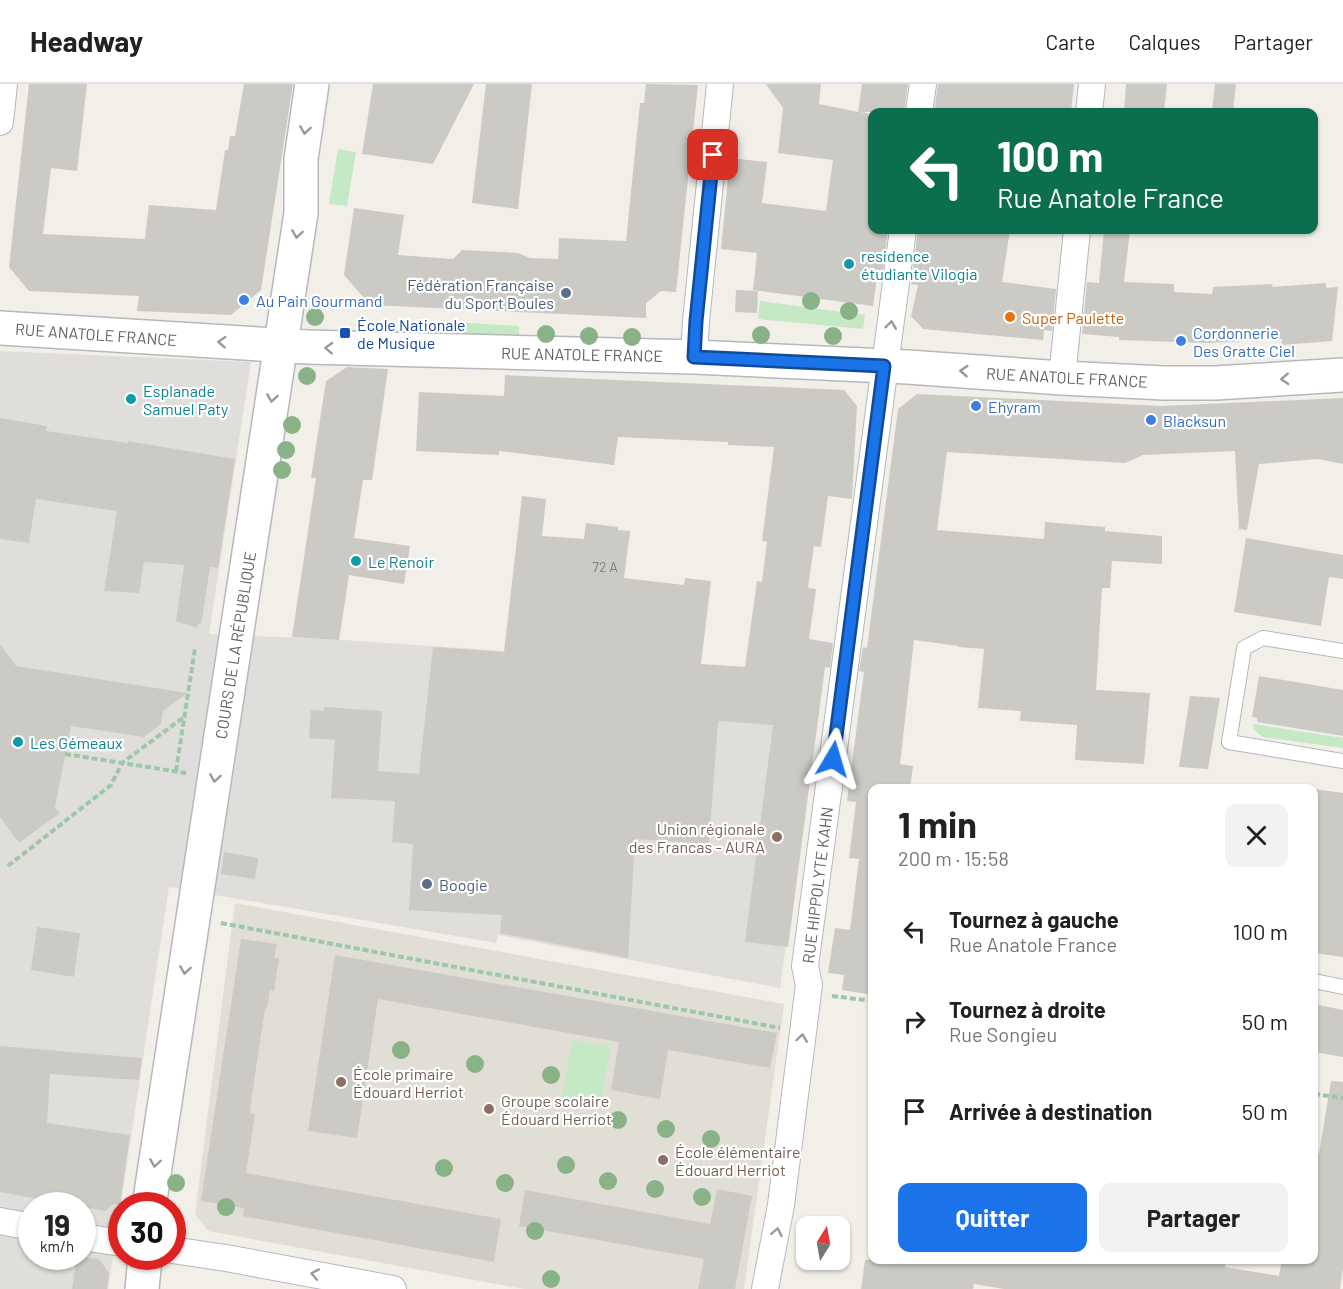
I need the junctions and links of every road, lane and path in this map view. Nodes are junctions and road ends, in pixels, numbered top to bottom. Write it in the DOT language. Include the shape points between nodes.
graph roads {
  1 [pos="4,84"];
  2 [pos="312,84"];
  3 [pos="720,84"];
  4 [pos="922,84"];
  5 [pos="1092,84"];
  6 [pos="919,108"];
  7 [pos="1089,108"];
  8 [pos="0,122"];
  9 [pos="902,234"];
  10 [pos="1077,234"];
  11 [pos="0,328"];
  12 [pos="280,345"];
  13 [pos="694,357"];
  14 [pos="884,366"];
  15 [pos="1343,375"];
  16 [pos="1062,378"];
  17 [pos="195,648"];
  18 [pos="1343,651"];
  19 [pos="184,717"];
  20 [pos="65,754"];
  21 [pos="1343,761"];
  22 [pos="122,763"];
  23 [pos="176,771"];
  24 [pos="190,773"];
  25 [pos="8,866"];
  26 [pos="193,920"];
  27 [pos="1318,982"];
  28 [pos="1343,987"];
  29 [pos="822,995"];
  30 [pos="868,1000"];
  31 [pos="784,1029"];
  32 [pos="1318,1095"];
  33 [pos="1343,1098"];
  34 [pos="151,1192"];
  35 [pos="0,1221"];
  36 [pos="18,1224"];
  37 [pos="186,1252"];
  38 [pos="144,1270"];
  39 [pos="142,1289"];
  40 [pos="393,1289"];
  41 [pos="765,1289"];
  1 -- 8 [label="street"];
  2 -- 12 [label="street, COURS DE LA RÉPUBLIQUE, one-way" via="301,159 301,213"];
  3 -- 13 [label="street"];
  4 -- 6 [label="street"];
  5 -- 7 [label="street"];
  14 -- 9 [label="street, RUE HIPPOLYTE KAHN, one-way"];
  10 -- 16 [label="street"];
  12 -- 11 [label="street, RUE ANATOLE FRANCE, one-way"];
  13 -- 12 [label="street, RUE ANATOLE FRANCE, one-way"];
  12 -- 26 [label="street, COURS DE LA RÉPUBLIQUE, one-way"];
  13 -- 14 [label="street, RUE ANATOLE FRANCE"];
  16 -- 14 [label="street, RUE ANATOLE FRANCE, one-way"];
  41 -- 14 [label="street, RUE HIPPOLYTE KAHN, one-way" via="793,1120 809,985 805,966"];
  15 -- 16 [label="street, RUE ANATOLE FRANCE, one-way" via="1215,382"];
  17 -- 19 [label="path"];
  18 -- 21 [label="lane" via="1263,638 1244,648 1229,742"];
  19 -- 22 [label="path"];
  19 -- 23 [label="path"];
  20 -- 22 [label="path"];
  22 -- 23 [label="path"];
  22 -- 25 [label="path" via="111,785"];
  23 -- 24 [label="path"];
  26 -- 31 [label="path"];
  26 -- 34 [label="street, COURS DE LA RÉPUBLIQUE, one-way"];
  27 -- 28 [label="lane"];
  29 -- 30 [label="path"];
  32 -- 33 [label="path"];
  35 -- 36 [label="street"];
  40 -- 37 [label="street, one-way"];
  38 -- 39 [label="street"];
}
